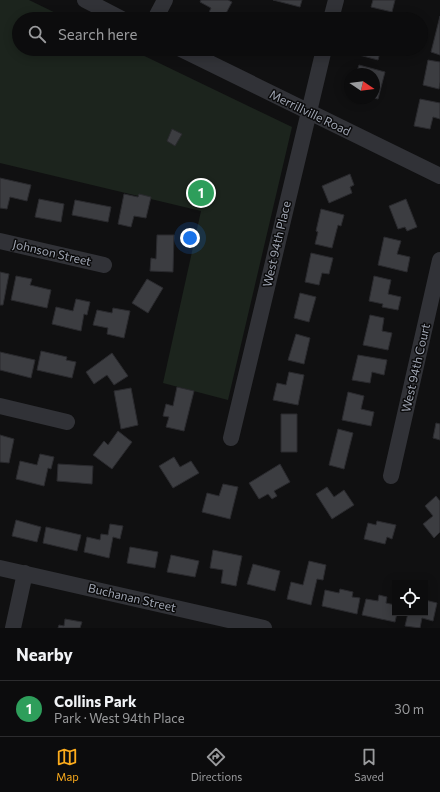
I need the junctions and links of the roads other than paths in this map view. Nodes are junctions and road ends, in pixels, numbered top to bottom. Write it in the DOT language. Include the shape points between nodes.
graph roads {
  1 [pos="85,0"];
  2 [pos="165,0"];
  3 [pos="336,0"];
  4 [pos="108,12"];
  5 [pos="159,12"];
  6 [pos="333,12"];
  7 [pos="194,56"];
  8 [pos="322,56"];
  9 [pos="309,113"];
  10 [pos="440,176"];
  11 [pos="0,241"];
  12 [pos="440,260"];
  13 [pos="104,265"];
  14 [pos="0,406"];
  15 [pos="67,422"];
  16 [pos="231,438"];
  17 [pos="391,476"];
  18 [pos="0,568"];
  19 [pos="25,573"];
  20 [pos="13,628"];
  21 [pos="264,628"];
  1 -- 4 [label="street"];
  2 -- 5 [label="street"];
  3 -- 6 [label="street"];
  7 -- 9 [label="street, Merrillville Road"];
  8 -- 9 [label="street, West 94th Place"];
  9 -- 10 [label="street, Merrillville Road"];
  9 -- 16 [label="street, West 94th Place"];
  11 -- 13 [label="street, Johnson Street"];
  12 -- 17 [label="street, West 94th Court"];
  14 -- 15 [label="street"];
  18 -- 19 [label="street, Buchanan Street"];
  19 -- 20 [label="street"];
  19 -- 21 [label="street, Buchanan Street"];
}
